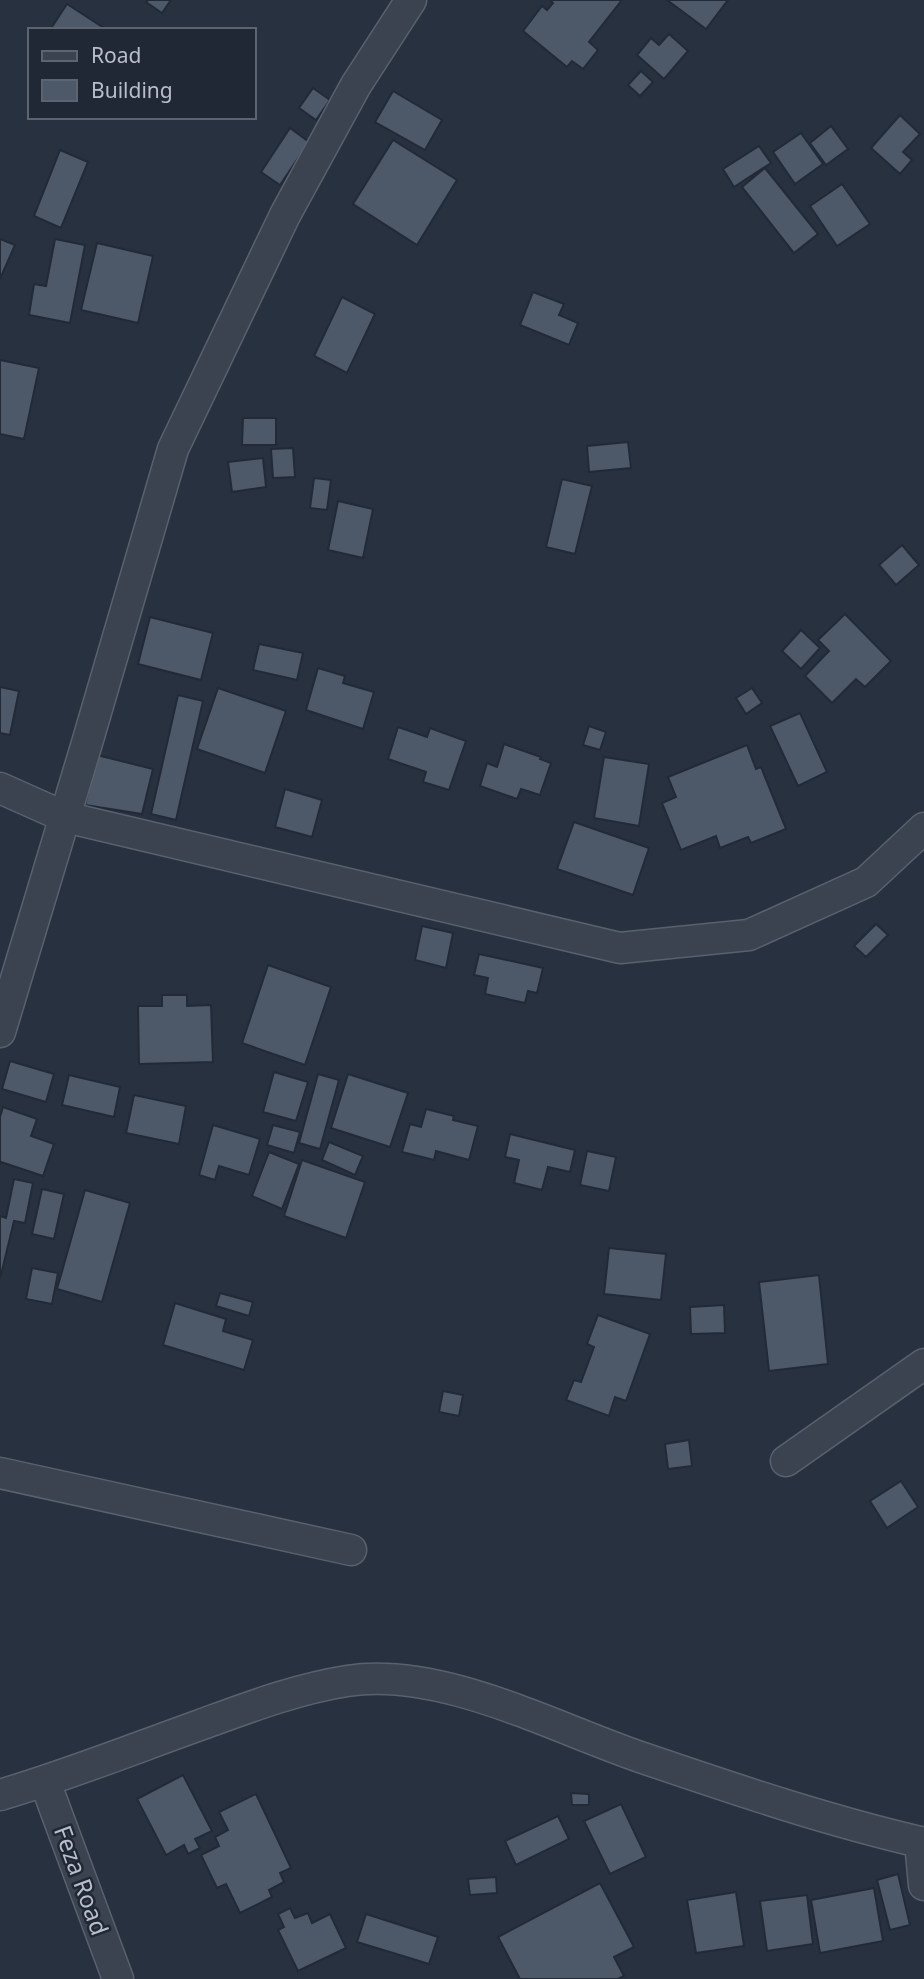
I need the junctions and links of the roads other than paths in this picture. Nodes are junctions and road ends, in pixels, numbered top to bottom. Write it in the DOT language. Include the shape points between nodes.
graph roads {
  1 [pos="411,0"];
  2 [pos="0,788"];
  3 [pos="65,817"];
  4 [pos="924,828"];
  5 [pos="0,1032"];
  6 [pos="924,1364"];
  7 [pos="786,1461"];
  8 [pos="0,1473"];
  9 [pos="351,1550"];
  10 [pos="45,1782"];
  11 [pos="0,1795"];
  12 [pos="922,1842"];
  13 [pos="924,1885"];
  14 [pos="118,1979"];
  1 -- 3 [label="street" via="356,85 285,215 173,449"];
  2 -- 3 [label="street"];
  3 -- 4 [label="street" via="621,948 749,935 866,882"];
  3 -- 5 [label="street"];
  6 -- 7 [label="street"];
  8 -- 9 [label="street"];
  10 -- 11 [label="street"];
  10 -- 12 [label="street" via="262,1702 348,1681 403,1679 458,1690 791,1808"];
  10 -- 14 [label="street, Feza Road"];
  12 -- 13 [label="street"];
}
